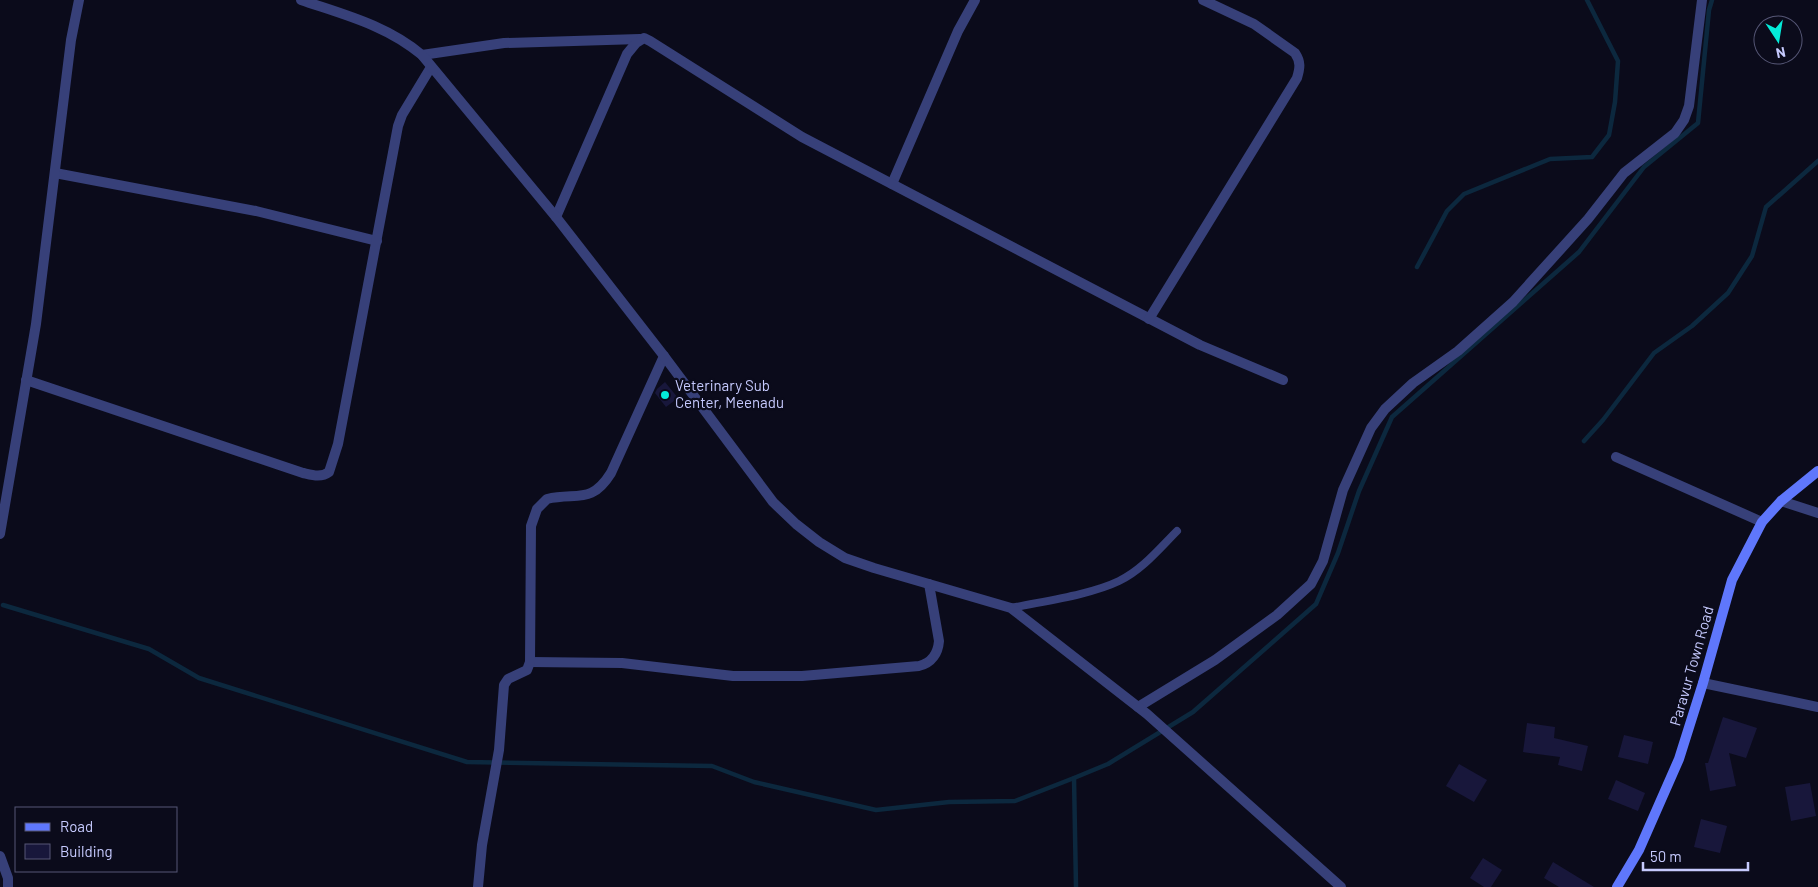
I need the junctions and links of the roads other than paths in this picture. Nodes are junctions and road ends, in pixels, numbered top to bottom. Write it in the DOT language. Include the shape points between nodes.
graph roads {
  1 [pos="79,0"];
  2 [pos="301,0"];
  3 [pos="975,0"];
  4 [pos="1202,0"];
  5 [pos="1702,0"];
  6 [pos="640,40"];
  7 [pos="422,55"];
  8 [pos="431,67"];
  9 [pos="55,173"];
  10 [pos="892,184"];
  11 [pos="556,217"];
  12 [pos="377,241"];
  13 [pos="1149,319"];
  14 [pos="664,356"];
  15 [pos="26,380"];
  16 [pos="1283,380"];
  17 [pos="1616,457"];
  18 [pos="1818,471"];
  19 [pos="1781,501"];
  20 [pos="1818,513"];
  21 [pos="1762,522"];
  22 [pos="1177,531"];
  23 [pos="0,534"];
  24 [pos="929,584"];
  25 [pos="1012,608"];
  26 [pos="530,662"];
  27 [pos="1703,683"];
  28 [pos="1138,707"];
  29 [pos="1818,707"];
  30 [pos="0,856"];
  31 [pos="5,881"];
  32 [pos="478,887"];
  33 [pos="1342,887"];
  34 [pos="1617,887"];
  1 -- 9 [label="street"];
  2 -- 7 [label="street" via="375,25"];
  3 -- 10 [label="street" via="958,31"];
  4 -- 13 [label="street" via="1254,24 1295,53 1300,60 1300,70"];
  5 -- 28 [label="street" via="1689,106 1675,133 1624,173 1588,220 1513,302 1385,409 1372,428 1343,490 1323,561 1311,584 1277,615 1215,660"];
  6 -- 7 [label="street" via="504,43"];
  6 -- 10 [label="street" via="650,40 802,137"];
  6 -- 11 [label="street" via="627,54"];
  7 -- 8 [label="street"];
  8 -- 11 [label="street"];
  8 -- 12 [label="street" via="398,126"];
  9 -- 12 [label="street" via="256,212"];
  9 -- 15 [label="street"];
  10 -- 13 [label="street"];
  11 -- 14 [label="street"];
  12 -- 15 [label="street" via="336,452 329,472 324,475 303,473"];
  13 -- 16 [label="street" via="1200,345"];
  14 -- 24 [label="street" via="773,502 796,524 845,558"];
  14 -- 26 [label="street" via="611,473 601,488 586,496 547,498 533,517"];
  15 -- 23 [label="street"];
  17 -- 21 [label="street"];
  18 -- 19 [label="main road, Paravur Town Road"];
  19 -- 20 [label="street"];
  19 -- 21 [label="main road, Paravur Town Road"];
  21 -- 27 [label="main road, Paravur Town Road" via="1732,580"];
  22 -- 25 [label="lane" via="1143,565 1120,580 1070,596"];
  24 -- 25 [label="street"];
  24 -- 26 [label="street" via="939,641 930,661 919,666 802,676 732,676 622,663"];
  25 -- 28 [label="street"];
  26 -- 32 [label="street" via="527,670 508,679 504,685 499,750"];
  27 -- 29 [label="street"];
  27 -- 34 [label="main road, Paravur Town Road" via="1679,759 1638,850"];
  28 -- 33 [label="street"];
  30 -- 31 [label="street"];
}
